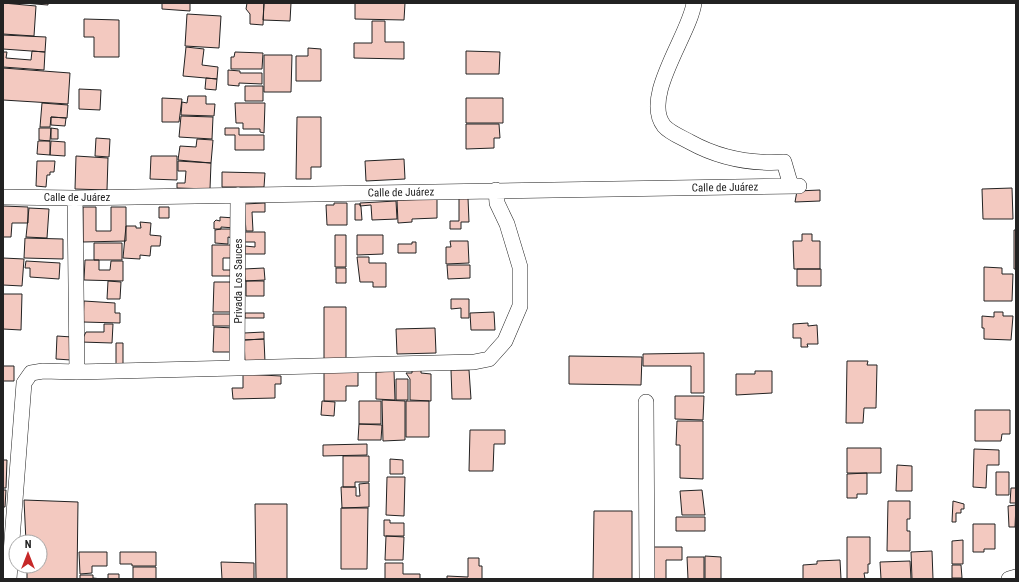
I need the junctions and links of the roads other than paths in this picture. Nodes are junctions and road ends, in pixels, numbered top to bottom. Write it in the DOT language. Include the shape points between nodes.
graph roads {
  1 [pos="694,3"];
  2 [pos="496,190"];
  3 [pos="238,195"];
  4 [pos="3,197"];
  5 [pos="75,198"];
  6 [pos="238,368"];
  7 [pos="77,372"];
  8 [pos="646,402"];
  9 [pos="1016,577"];
  10 [pos="9,579"];
  11 [pos="647,579"];
  12 [pos="1009,579"];
  1 -- 2 [label="street, Calle de Juárez" via="659,96 659,113 664,127 705,150 761,163 784,162 795,186"];
  2 -- 3 [label="street, Calle de Juárez"];
  2 -- 6 [label="street" via="497,203 507,224 520,267 520,306 505,340 489,359 474,362"];
  3 -- 5 [label="street, Calle de Juárez"];
  3 -- 6 [label="street, Privada Los Sauces"];
  4 -- 5 [label="street, Calle de Juárez"];
  5 -- 7 [label="street"];
  6 -- 7 [label="street"];
  7 -- 10 [label="street" via="31,373 24,383"];
  8 -- 11 [label="street"];
  9 -- 12 [label="street"];
}
